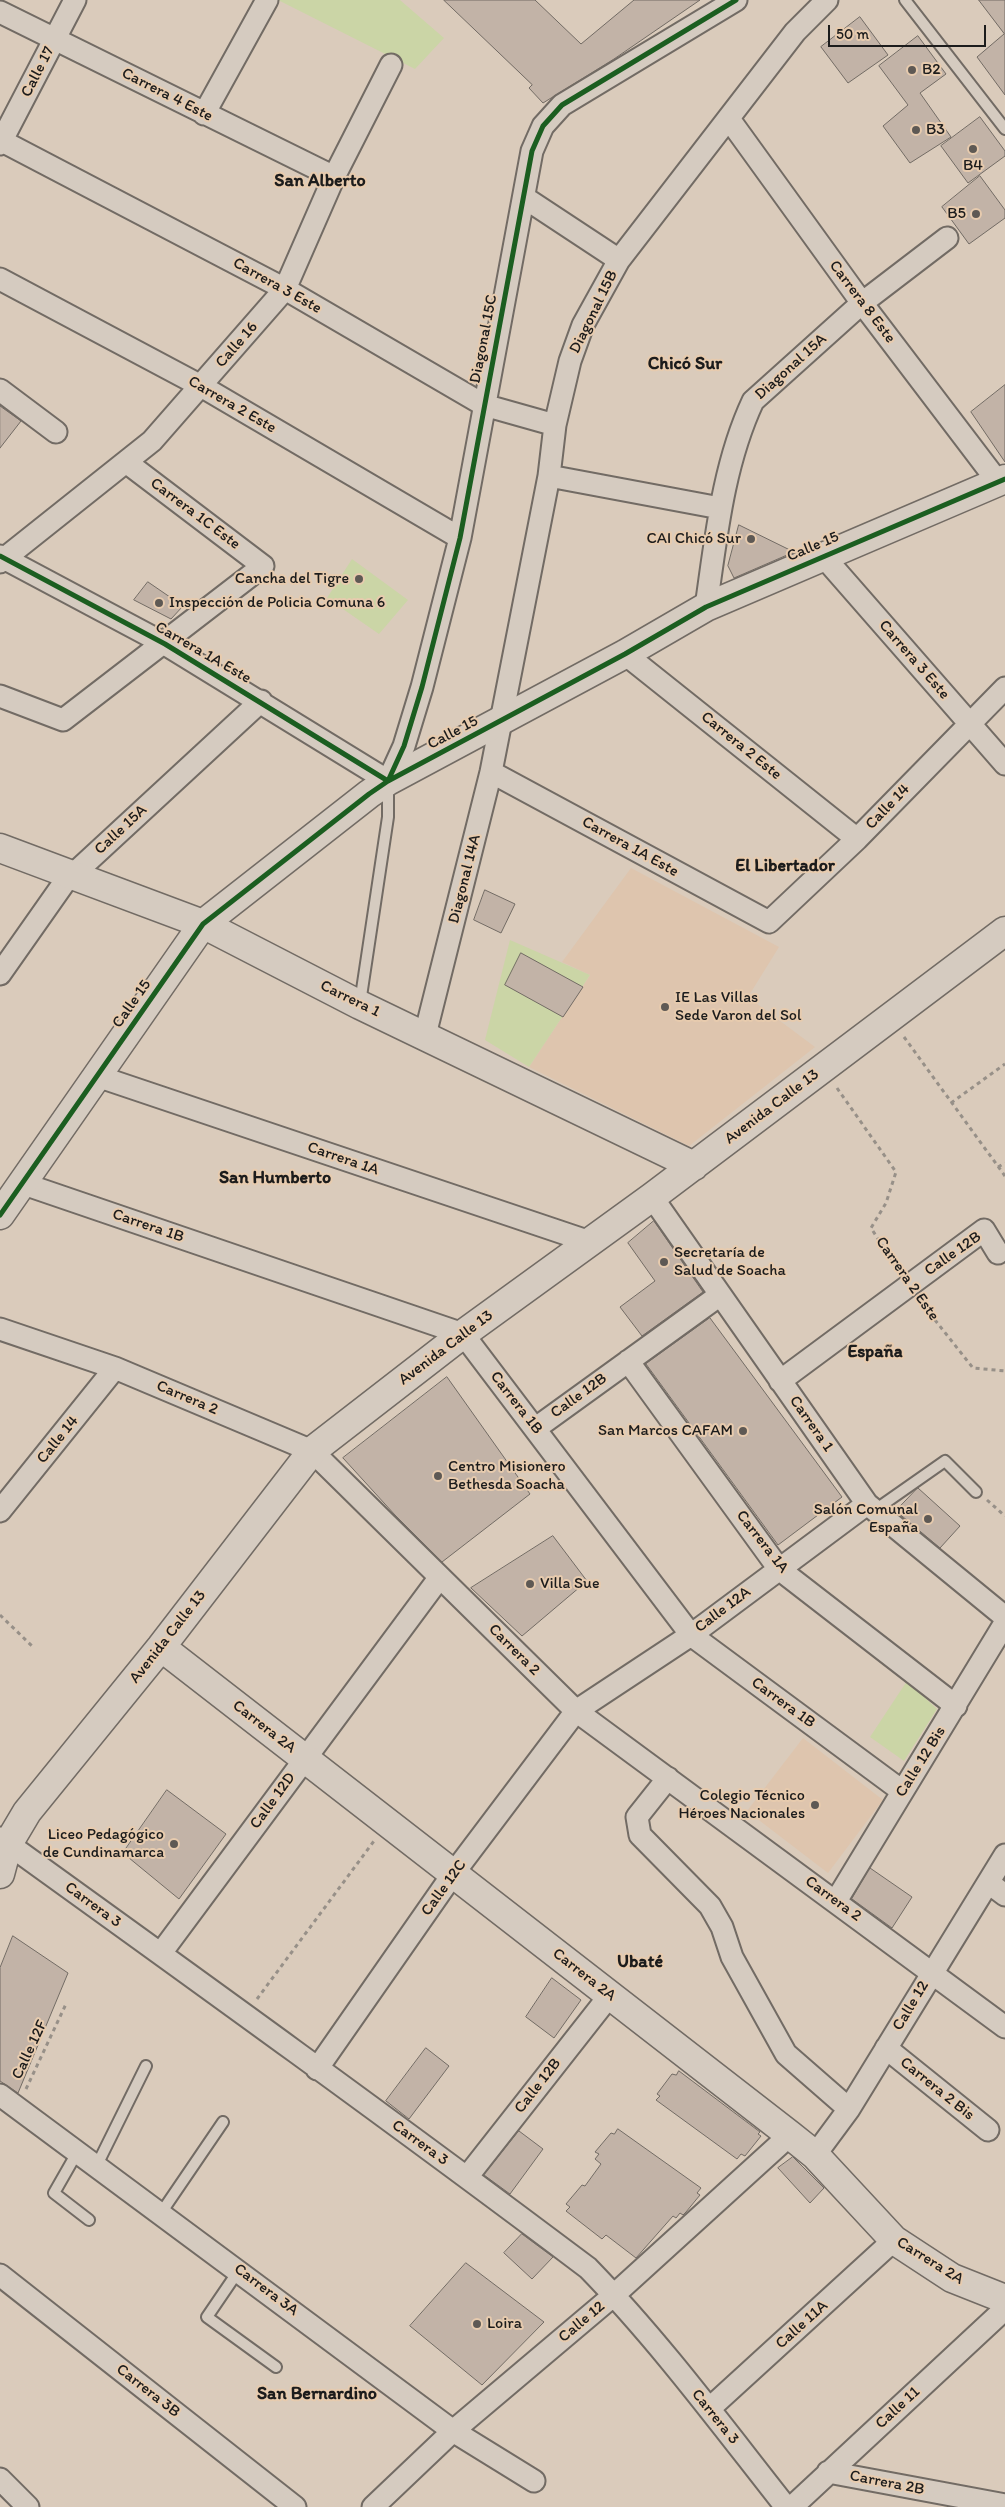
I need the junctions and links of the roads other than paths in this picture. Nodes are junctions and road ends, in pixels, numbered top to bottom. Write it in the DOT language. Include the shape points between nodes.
graph roads {
  1 [pos="75,0"];
  2 [pos="267,0"];
  3 [pos="736,0"];
  4 [pos="827,0"];
  5 [pos="906,0"];
  6 [pos="0,12"];
  7 [pos="55,39"];
  8 [pos="391,65"];
  9 [pos="204,114"];
  10 [pos="729,119"];
  11 [pos="1005,129"];
  12 [pos="1,142"];
  13 [pos="334,177"];
  14 [pos="524,198"];
  15 [pos="947,238"];
  16 [pos="619,260"];
  17 [pos="0,279"];
  18 [pos="285,289"];
  19 [pos="862,303"];
  20 [pos="201,386"];
  21 [pos="0,390"];
  22 [pos="484,405"];
  23 [pos="555,425"];
  24 [pos="56,432"];
  25 [pos="126,462"];
  26 [pos="549,476"];
  27 [pos="1002,481"];
  28 [pos="720,508"];
  29 [pos="460,538"];
  30 [pos="824,556"];
  31 [pos="2,559"];
  32 [pos="706,607"];
  33 [pos="165,644"];
  34 [pos="625,654"];
  35 [pos="1005,688"];
  36 [pos="0,696"];
  37 [pos="261,701"];
  38 [pos="501,721"];
  39 [pos="970,724"];
  40 [pos="1005,764"];
  41 [pos="491,772"];
  42 [pos="388,781"];
  43 [pos="857,839"];
  44 [pos="0,848"];
  45 [pos="72,875"];
  46 [pos="769,922"];
  47 [pos="203,924"];
  48 [pos="1005,930"];
  49 [pos="0,974"];
  50 [pos="360,1005"];
  51 [pos="425,1035"];
  52 [pos="97,1076"];
  53 [pos="694,1166"];
  54 [pos="21,1183"];
  55 [pos="652,1197"];
  56 [pos="1,1212"];
  57 [pos="590,1242"];
  58 [pos="998,1253"];
  59 [pos="720,1295"];
  60 [pos="0,1329"];
  61 [pos="463,1334"];
  62 [pos="628,1360"];
  63 [pos="115,1368"];
  64 [pos="780,1381"];
  65 [pos="536,1428"];
  66 [pos="312,1451"];
  67 [pos="976,1492"];
  68 [pos="871,1507"];
  69 [pos="0,1511"];
  70 [pos="779,1569"];
  71 [pos="440,1577"];
  72 [pos="1005,1617"];
  73 [pos="1005,1623"];
  74 [pos="691,1635"];
  75 [pos="162,1647"];
  76 [pos="956,1706"];
  77 [pos="576,1712"];
  78 [pos="305,1759"];
  79 [pos="668,1778"];
  80 [pos="902,1791"];
  81 [pos="4,1841"];
  82 [pos="1005,1856"];
  83 [pos="0,1874"];
  84 [pos="453,1874"];
  85 [pos="997,1889"];
  86 [pos="836,1901"];
  87 [pos="161,1953"];
  88 [pos="932,1973"];
  89 [pos="610,1995"];
  90 [pos="1005,2027"];
  91 [pos="886,2048"];
  92 [pos="146,2066"];
  93 [pos="317,2069"];
  94 [pos="8,2101"];
  95 [pos="849,2109"];
  96 [pos="223,2122"];
  97 [pos="988,2130"];
  98 [pos="790,2135"];
  99 [pos="78,2151"];
  100 [pos="814,2155"];
  101 [pos="97,2165"];
  102 [pos="467,2177"];
  103 [pos="161,2213"];
  104 [pos="89,2220"];
  105 [pos="894,2240"];
  106 [pos="239,2270"];
  107 [pos="0,2275"];
  108 [pos="614,2295"];
  109 [pos="1005,2299"];
  110 [pos="1005,2309"];
  111 [pos="276,2367"];
  112 [pos="709,2409"];
  113 [pos="453,2431"];
  114 [pos="828,2472"];
  115 [pos="0,2480"];
  116 [pos="534,2481"];
  117 [pos="1005,2505"];
  118 [pos="28,2507"];
  119 [pos="296,2507"];
  120 [pos="373,2507"];
  121 [pos="786,2507"];
  122 [pos="792,2507"];
  1 -- 7 [label="street, Calle 17"];
  2 -- 9 [label="street"];
  3 -- 14 [label="street, Diagonal 15C" via="547,112 532,150"];
  4 -- 10 [label="street, Diagonal 15B" via="796,32"];
  5 -- 11 [label="lane"];
  6 -- 7 [label="street, Carrera 4 Este"];
  7 -- 9 [label="street, Carrera 4 Este"];
  7 -- 12 [label="street, Calle 17"];
  8 -- 13 [label="street, Calle 16"];
  9 -- 13 [label="street, Carrera 4 Este"];
  10 -- 16 [label="street, Diagonal 15B"];
  10 -- 19 [label="street, Carrera 8 Este"];
  12 -- 18 [label="street, Carrera 3 Este"];
  13 -- 18 [label="street, Calle 16"];
  14 -- 16 [label="street"];
  14 -- 22 [label="street, Diagonal 15C"];
  15 -- 19 [label="street, Diagonal 15A"];
  16 -- 23 [label="street, Diagonal 15B" via="583,326 570,361"];
  17 -- 20 [label="street, Carrera 2 Este"];
  18 -- 20 [label="street, Calle 16"];
  18 -- 22 [label="street, Carrera 3 Este"];
  19 -- 27 [label="street, Carrera 8 Este"];
  19 -- 28 [label="street, Diagonal 15A" via="753,401 744,420"];
  20 -- 25 [label="street, Calle 16" via="152,442"];
  20 -- 29 [label="street, Carrera 2 Este"];
  21 -- 24 [label="street"];
  22 -- 23 [label="street, Carrera 3 Este"];
  22 -- 29 [label="street, Diagonal 15C"];
  23 -- 26 [label="street, Diagonal 15B"];
  25 -- 31 [label="street, Calle 16"];
  25 -- 33 [label="street, Carrera 1C Este" via="263,566"];
  26 -- 28 [label="street"];
  26 -- 38 [label="street, Diagonal 15B"];
  27 -- 30 [label="street, Calle 15"];
  28 -- 32 [label="street, Diagonal 15A"];
  29 -- 42 [label="street, Diagonal 15C" via="422,687 404,746"];
  30 -- 32 [label="street, Calle 15"];
  30 -- 39 [label="street, Carrera 3 Este"];
  31 -- 33 [label="street, Carrera 1A Este"];
  32 -- 34 [label="street, Calle 15"];
  33 -- 36 [label="street" via="63,720"];
  33 -- 37 [label="street, Carrera 1A Este"];
  34 -- 38 [label="street, Calle 15"];
  34 -- 43 [label="street, Carrera 2 Este"];
  35 -- 39 [label="street, Calle 14"];
  37 -- 42 [label="street, Carrera 1A Este"];
  37 -- 45 [label="street, Calle 15A"];
  38 -- 41 [label="street, Diagonal 14A"];
  38 -- 42 [label="street, Calle 15"];
  39 -- 40 [label="street, Carrera 3 Este"];
  39 -- 43 [label="street, Calle 14"];
  41 -- 46 [label="street, Carrera 1A Este"];
  41 -- 51 [label="street, Diagonal 14A"];
  42 -- 47 [label="street, Calle 15"];
  42 -- 50 [label="lane" via="388,816"];
  43 -- 46 [label="street, Calle 14"];
  44 -- 45 [label="street, Carrera 1"];
  45 -- 47 [label="street, Carrera 1"];
  45 -- 49 [label="street, Calle 15A"];
  47 -- 50 [label="street, Carrera 1"];
  47 -- 52 [label="street, Calle 15"];
  48 -- 53 [label="street, Avenida Calle 13"];
  50 -- 51 [label="street, Carrera 1"];
  51 -- 53 [label="street, Carrera 1"];
  52 -- 54 [label="street, Calle 15"];
  52 -- 57 [label="street, Carrera 1A"];
  53 -- 55 [label="street, Avenida Calle 13"];
  54 -- 56 [label="street, Calle 15"];
  54 -- 61 [label="street, Carrera 1B"];
  55 -- 57 [label="street, Avenida Calle 13"];
  55 -- 59 [label="street, Carrera 1"];
  57 -- 61 [label="street, Avenida Calle 13"];
  58 -- 64 [label="street, Calle 12B" via="984,1230"];
  59 -- 62 [label="street, Calle 12B"];
  59 -- 64 [label="street, Carrera 1"];
  60 -- 63 [label="street, Carrera 2"];
  61 -- 65 [label="street, Carrera 1B"];
  61 -- 66 [label="street, Avenida Calle 13"];
  62 -- 65 [label="street, Calle 12B"];
  62 -- 70 [label="street, Carrera 1A"];
  63 -- 66 [label="street, Carrera 2"];
  63 -- 69 [label="street, Calle 14"];
  64 -- 68 [label="street, Carrera 1"];
  65 -- 74 [label="street, Carrera 1B"];
  66 -- 71 [label="street, Carrera 2"];
  66 -- 75 [label="street, Avenida Calle 13"];
  67 -- 68 [label="lane" via="945,1461"];
  68 -- 70 [label="street, Calle 12A"];
  68 -- 72 [label="street, Carrera 1"];
  70 -- 74 [label="street, Calle 12A"];
  70 -- 76 [label="street, Carrera 1A"];
  71 -- 77 [label="street, Carrera 2"];
  71 -- 78 [label="street, Calle 12D"];
  73 -- 76 [label="street, Calle 12 Bis"];
  74 -- 77 [label="street, Calle 12A"];
  74 -- 80 [label="street, Carrera 1B"];
  75 -- 78 [label="street, Carrera 2A"];
  75 -- 81 [label="street, Avenida Calle 13"];
  76 -- 80 [label="street, Calle 12 Bis"];
  77 -- 79 [label="street, Carrera 2"];
  77 -- 84 [label="street, Calle 12C"];
  78 -- 84 [label="street, Carrera 2A"];
  78 -- 87 [label="street, Calle 12D"];
  79 -- 86 [label="street, Carrera 2"];
  79 -- 95 [label="street" via="637,1817 640,1835 710,1906 722,1927 732,1957 786,2054"];
  80 -- 86 [label="street, Calle 12 Bis"];
  81 -- 83 [label="street, Avenida Calle 13"];
  81 -- 87 [label="street, Carrera 3"];
  82 -- 85 [label="street, Calle 12"];
  84 -- 89 [label="street, Carrera 2A"];
  84 -- 93 [label="street, Calle 12C"];
  85 -- 88 [label="street, Calle 12"];
  86 -- 88 [label="street, Carrera 2"];
  87 -- 93 [label="street, Carrera 3"];
  88 -- 90 [label="street, Carrera 2"];
  88 -- 91 [label="street, Calle 12"];
  89 -- 98 [label="street, Carrera 2A"];
  89 -- 102 [label="street, Calle 12B"];
  91 -- 95 [label="street, Calle 12"];
  91 -- 97 [label="street, Carrera 2 Bis"];
  92 -- 101 [label="lane"];
  93 -- 102 [label="street, Carrera 3"];
  94 -- 99 [label="street, Carrera 3A"];
  95 -- 100 [label="street, Calle 12"];
  96 -- 103 [label="lane"];
  98 -- 100 [label="street, Carrera 2A"];
  98 -- 108 [label="street, Calle 12" via="734,2180"];
  99 -- 101 [label="street, Carrera 3A"];
  99 -- 104 [label="lane" via="54,2193"];
  100 -- 105 [label="street, Carrera 2A"];
  101 -- 103 [label="street, Carrera 3A"];
  102 -- 108 [label="street, Carrera 3" via="588,2268"];
  103 -- 106 [label="street, Carrera 3A"];
  105 -- 109 [label="street, Carrera 2A" via="952,2278"];
  105 -- 112 [label="street, Calle 11A"];
  106 -- 111 [label="lane" via="207,2316"];
  106 -- 113 [label="street, Carrera 3A"];
  107 -- 119 [label="street, Carrera 3B"];
  108 -- 112 [label="street, Carrera 3"];
  108 -- 113 [label="street, Calle 12"];
  110 -- 114 [label="street, Calle 11"];
  112 -- 121 [label="street, Carrera 3"];
  113 -- 116 [label="street, Carrera 3A"];
  113 -- 120 [label="street, Calle 12"];
  114 -- 117 [label="street, Carrera 2B"];
  114 -- 122 [label="street, Calle 11"];
  115 -- 118 [label="street"];
}
